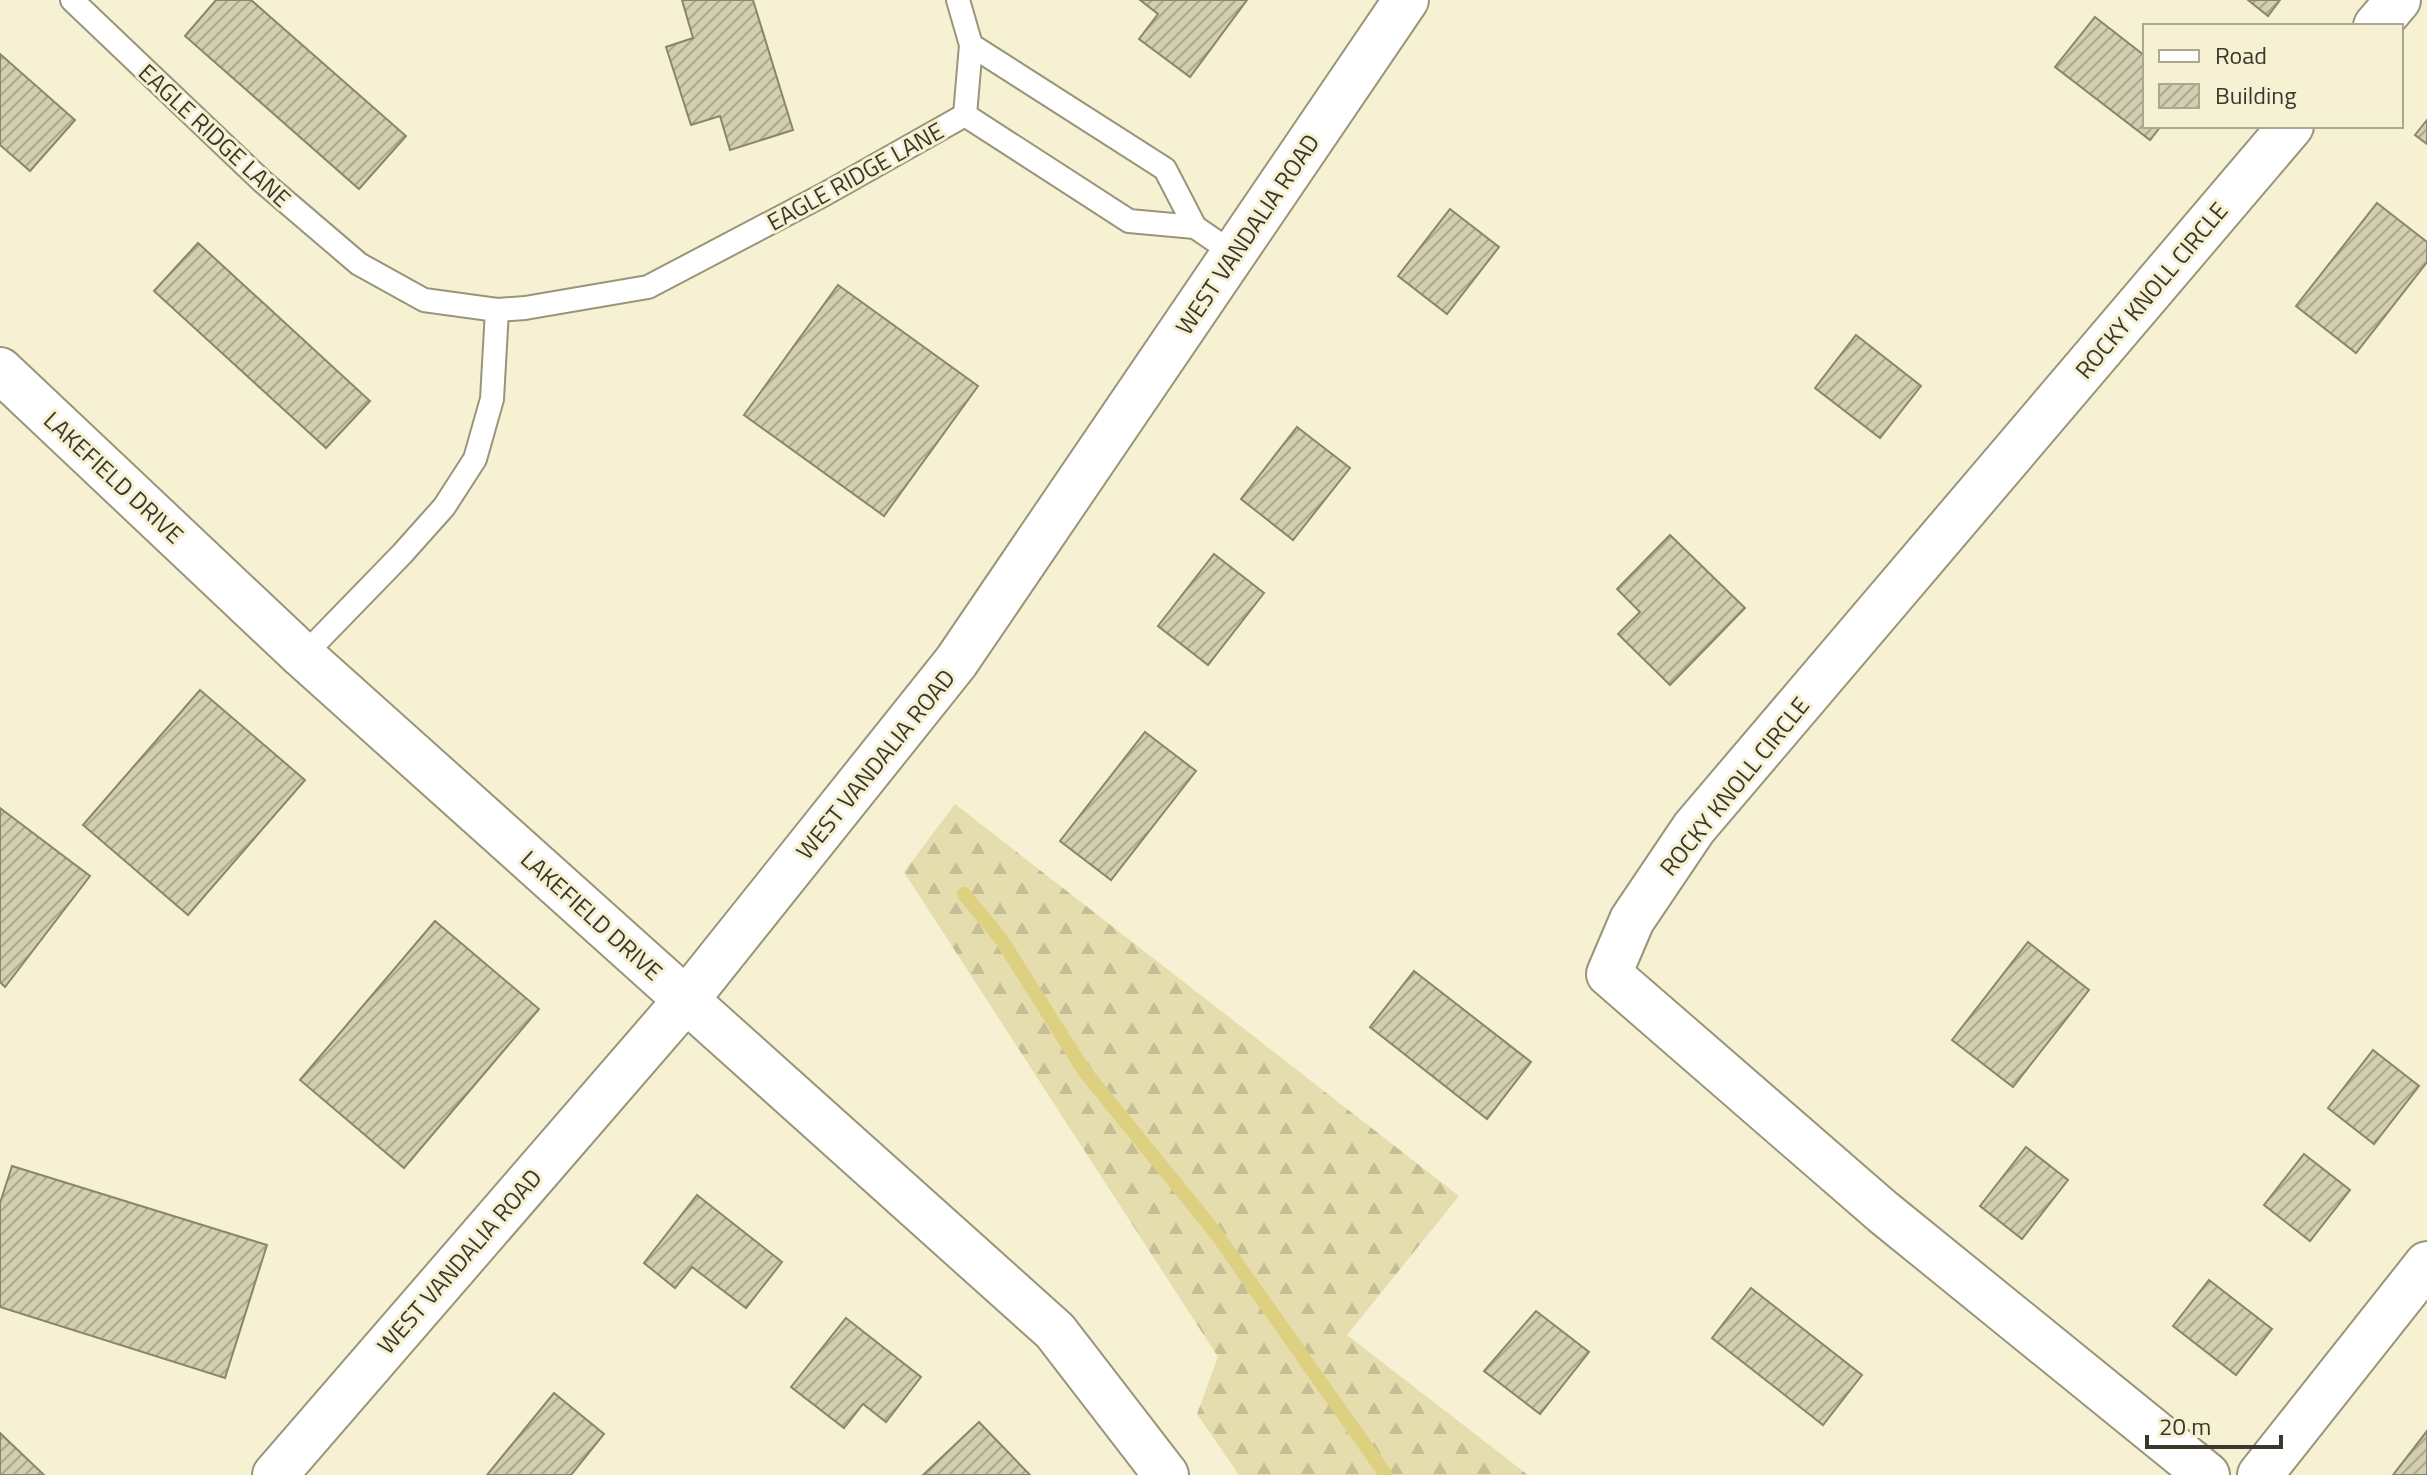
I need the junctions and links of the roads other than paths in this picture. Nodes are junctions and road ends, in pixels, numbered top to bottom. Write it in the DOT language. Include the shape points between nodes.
graph roads {
  1 [pos="72,0"];
  2 [pos="958,0"];
  3 [pos="1406,0"];
  4 [pos="2398,0"];
  5 [pos="2378,24"];
  6 [pos="971,45"];
  7 [pos="965,115"];
  8 [pos="2289,128"];
  9 [pos="1195,227"];
  10 [pos="1233,253"];
  11 [pos="497,310"];
  12 [pos="0,370"];
  13 [pos="303,656"];
  14 [pos="686,1000"];
  15 [pos="2427,1264"];
  16 [pos="275,1475"];
  17 [pos="1166,1475"];
  18 [pos="2207,1475"];
  19 [pos="2260,1475"];
  1 -- 11 [label="lane, EAGLE RIDGE LANE" via="263,182 359,264 424,300"];
  2 -- 6 [label="lane"];
  3 -- 10 [label="street, WEST VANDALIA ROAD"];
  4 -- 5 [label="street"];
  6 -- 7 [label="lane"];
  6 -- 9 [label="lane" via="1165,169"];
  7 -- 9 [label="lane, EAGLE RIDGE LANE" via="1129,221"];
  7 -- 11 [label="lane, EAGLE RIDGE LANE" via="648,287"];
  8 -- 18 [label="street, ROCKY KNOLL CIRCLE" via="1694,828 1632,920 1609,974 1883,1212"];
  9 -- 10 [label="lane"];
  10 -- 14 [label="street, WEST VANDALIA ROAD" via="956,662"];
  11 -- 13 [label="lane" via="492,399 475,459 433,519"];
  12 -- 13 [label="street, LAKEFIELD DRIVE"];
  13 -- 14 [label="street, LAKEFIELD DRIVE"];
  14 -- 16 [label="street, WEST VANDALIA ROAD"];
  14 -- 17 [label="street, LAKEFIELD DRIVE" via="1055,1331"];
  15 -- 19 [label="street"];
}
